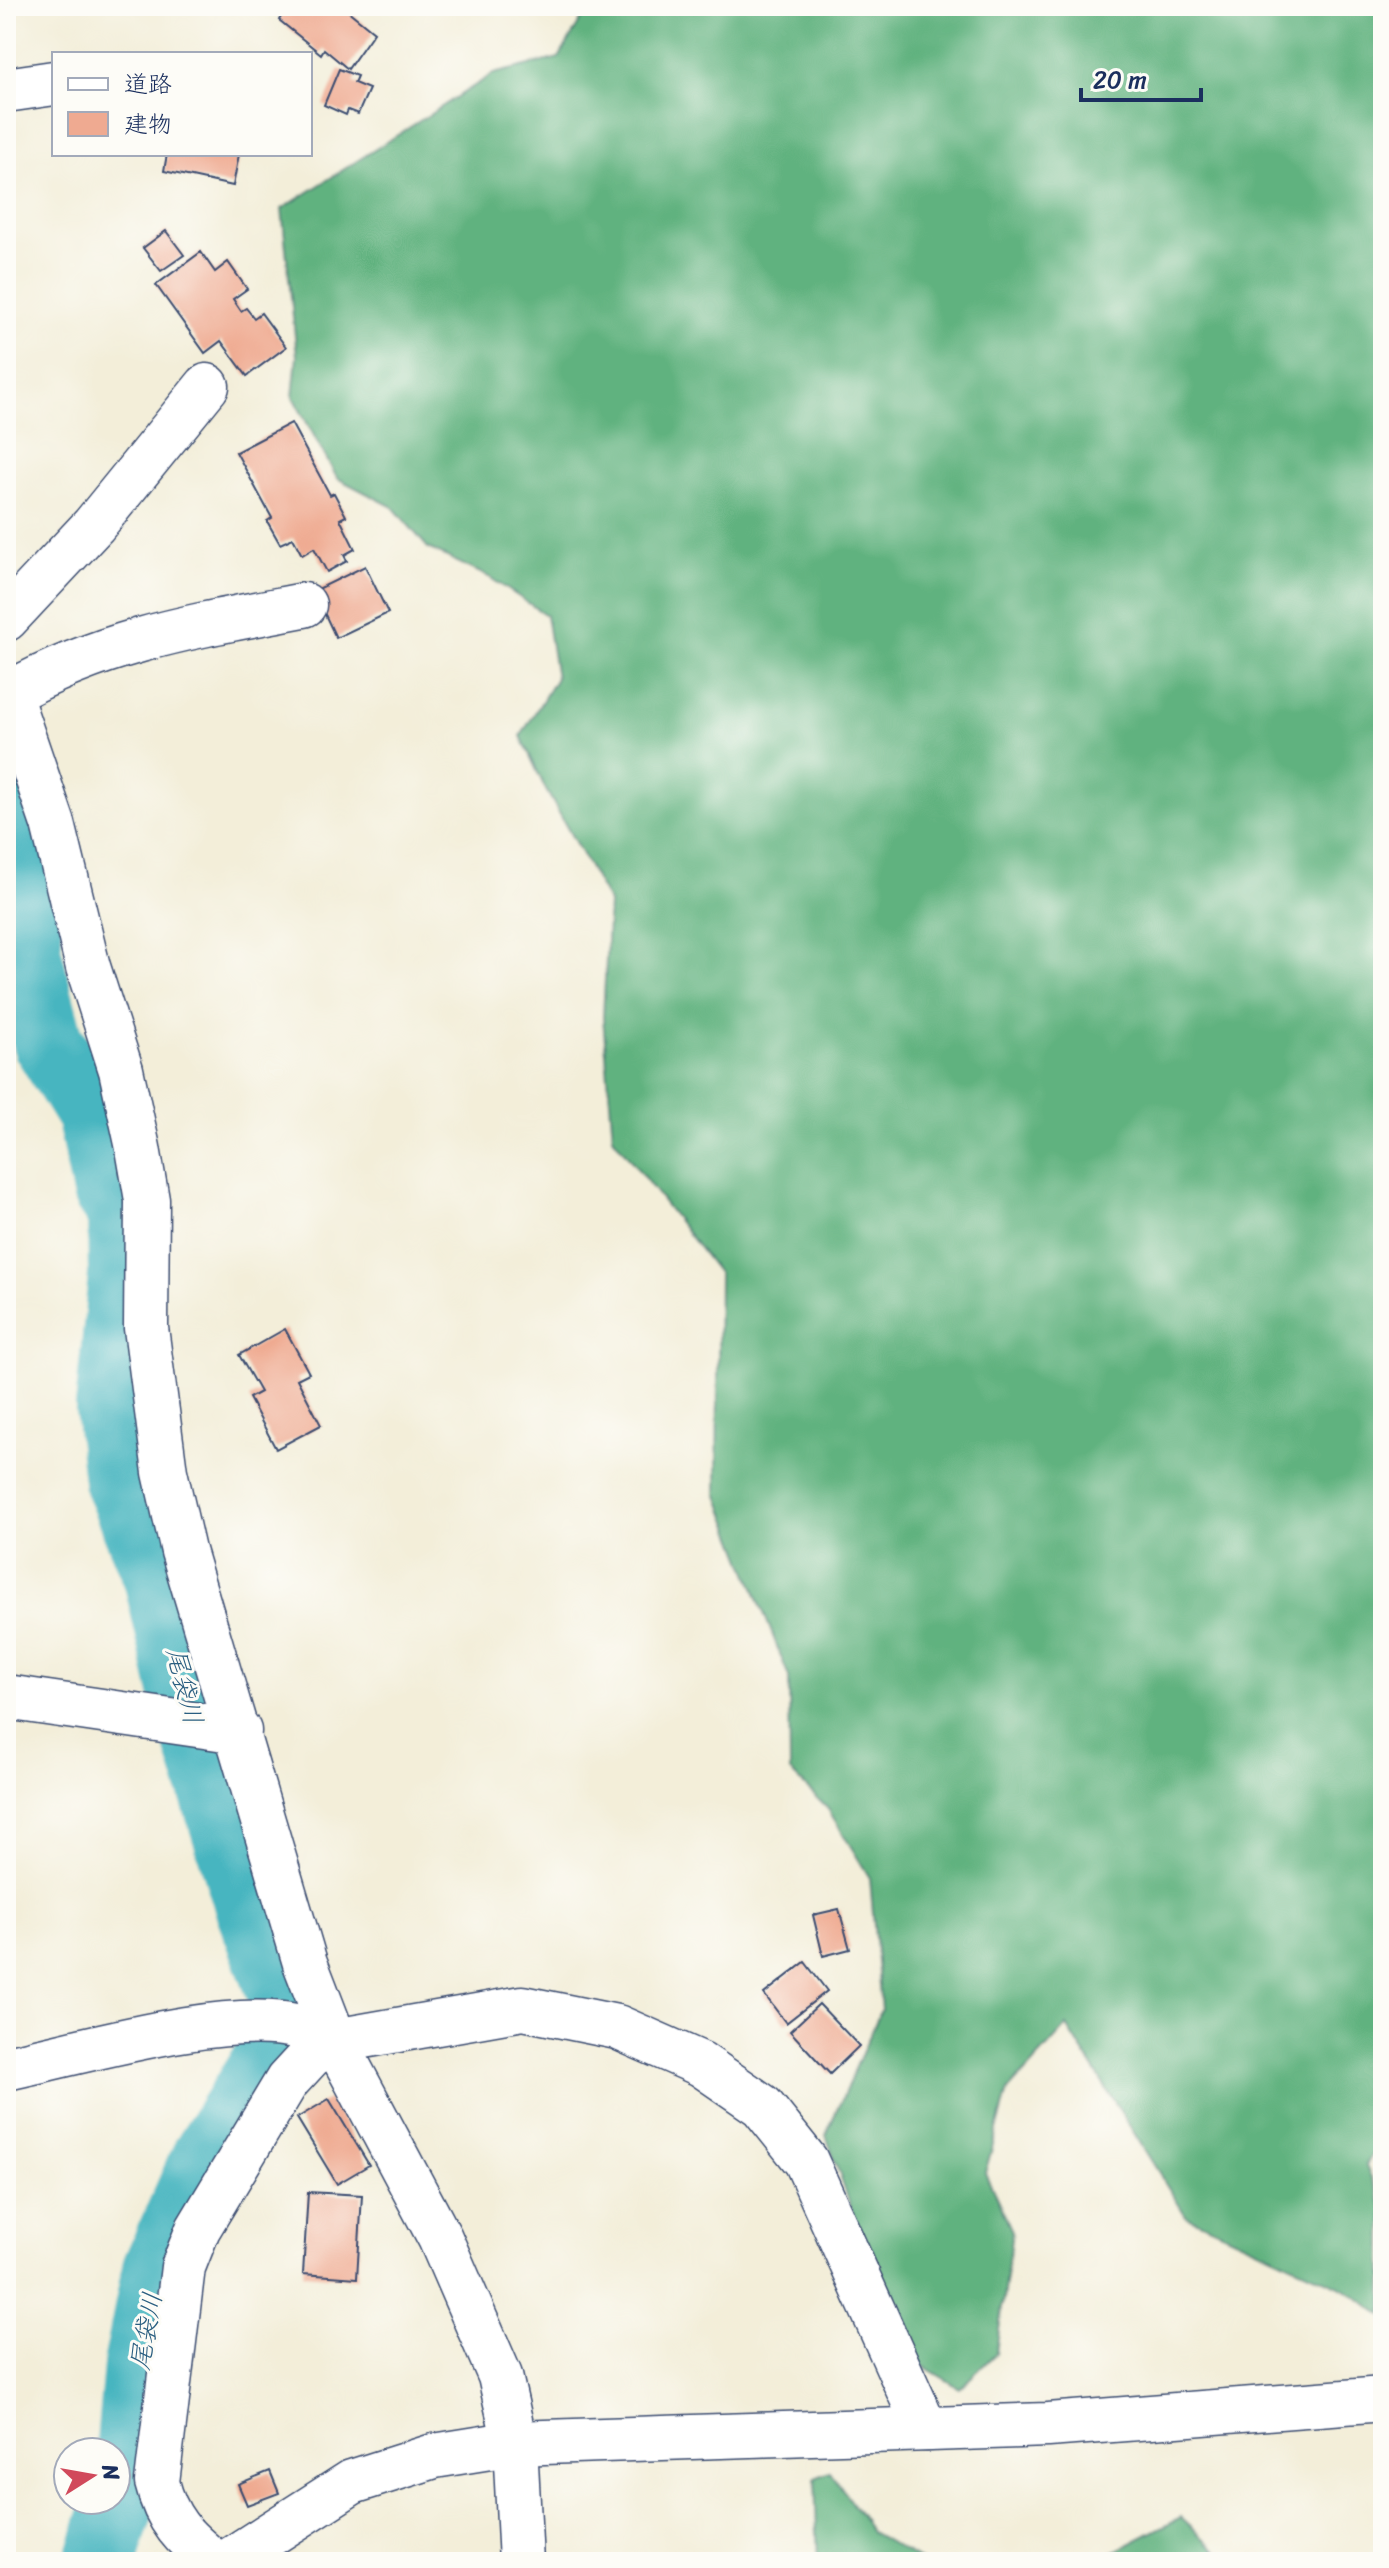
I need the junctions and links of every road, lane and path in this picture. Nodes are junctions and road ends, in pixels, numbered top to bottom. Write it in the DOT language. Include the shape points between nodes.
graph roads {
  1 [pos="52,83"];
  2 [pos="6,90"];
  3 [pos="207,386"];
  4 [pos="304,605"];
  5 [pos="6,619"];
  6 [pos="8,690"];
  7 [pos="6,1697"];
  8 [pos="210,1727"];
  9 [pos="335,2041"];
  10 [pos="6,2068"];
  11 [pos="1383,2399"];
  12 [pos="926,2429"];
  13 [pos="515,2443"];
  14 [pos="214,2562"];
  15 [pos="227,2562"];
  16 [pos="521,2562"];
  1 -- 2 [label="street"];
  3 -- 5 [label="street" via="94,525"];
  4 -- 6 [label="street" via="140,638"];
  6 -- 8 [label="street" via="53,824 88,967 124,1083 147,1200 146,1328 165,1472"];
  7 -- 8 [label="street"];
  8 -- 9 [label="street"];
  9 -- 10 [label="street" via="296,2026 211,2025"];
  9 -- 12 [label="street" via="523,2008 617,2027 701,2064 762,2106 806,2161"];
  9 -- 13 [label="street" via="446,2252 500,2376"];
  9 -- 14 [label="street" via="311,2055 287,2081 198,2229 183,2267 157,2482 164,2511"];
  11 -- 12 [label="street" via="1048,2425"];
  12 -- 13 [label="street"];
  13 -- 15 [label="street" via="434,2456 352,2482"];
  13 -- 16 [label="street"];
}
